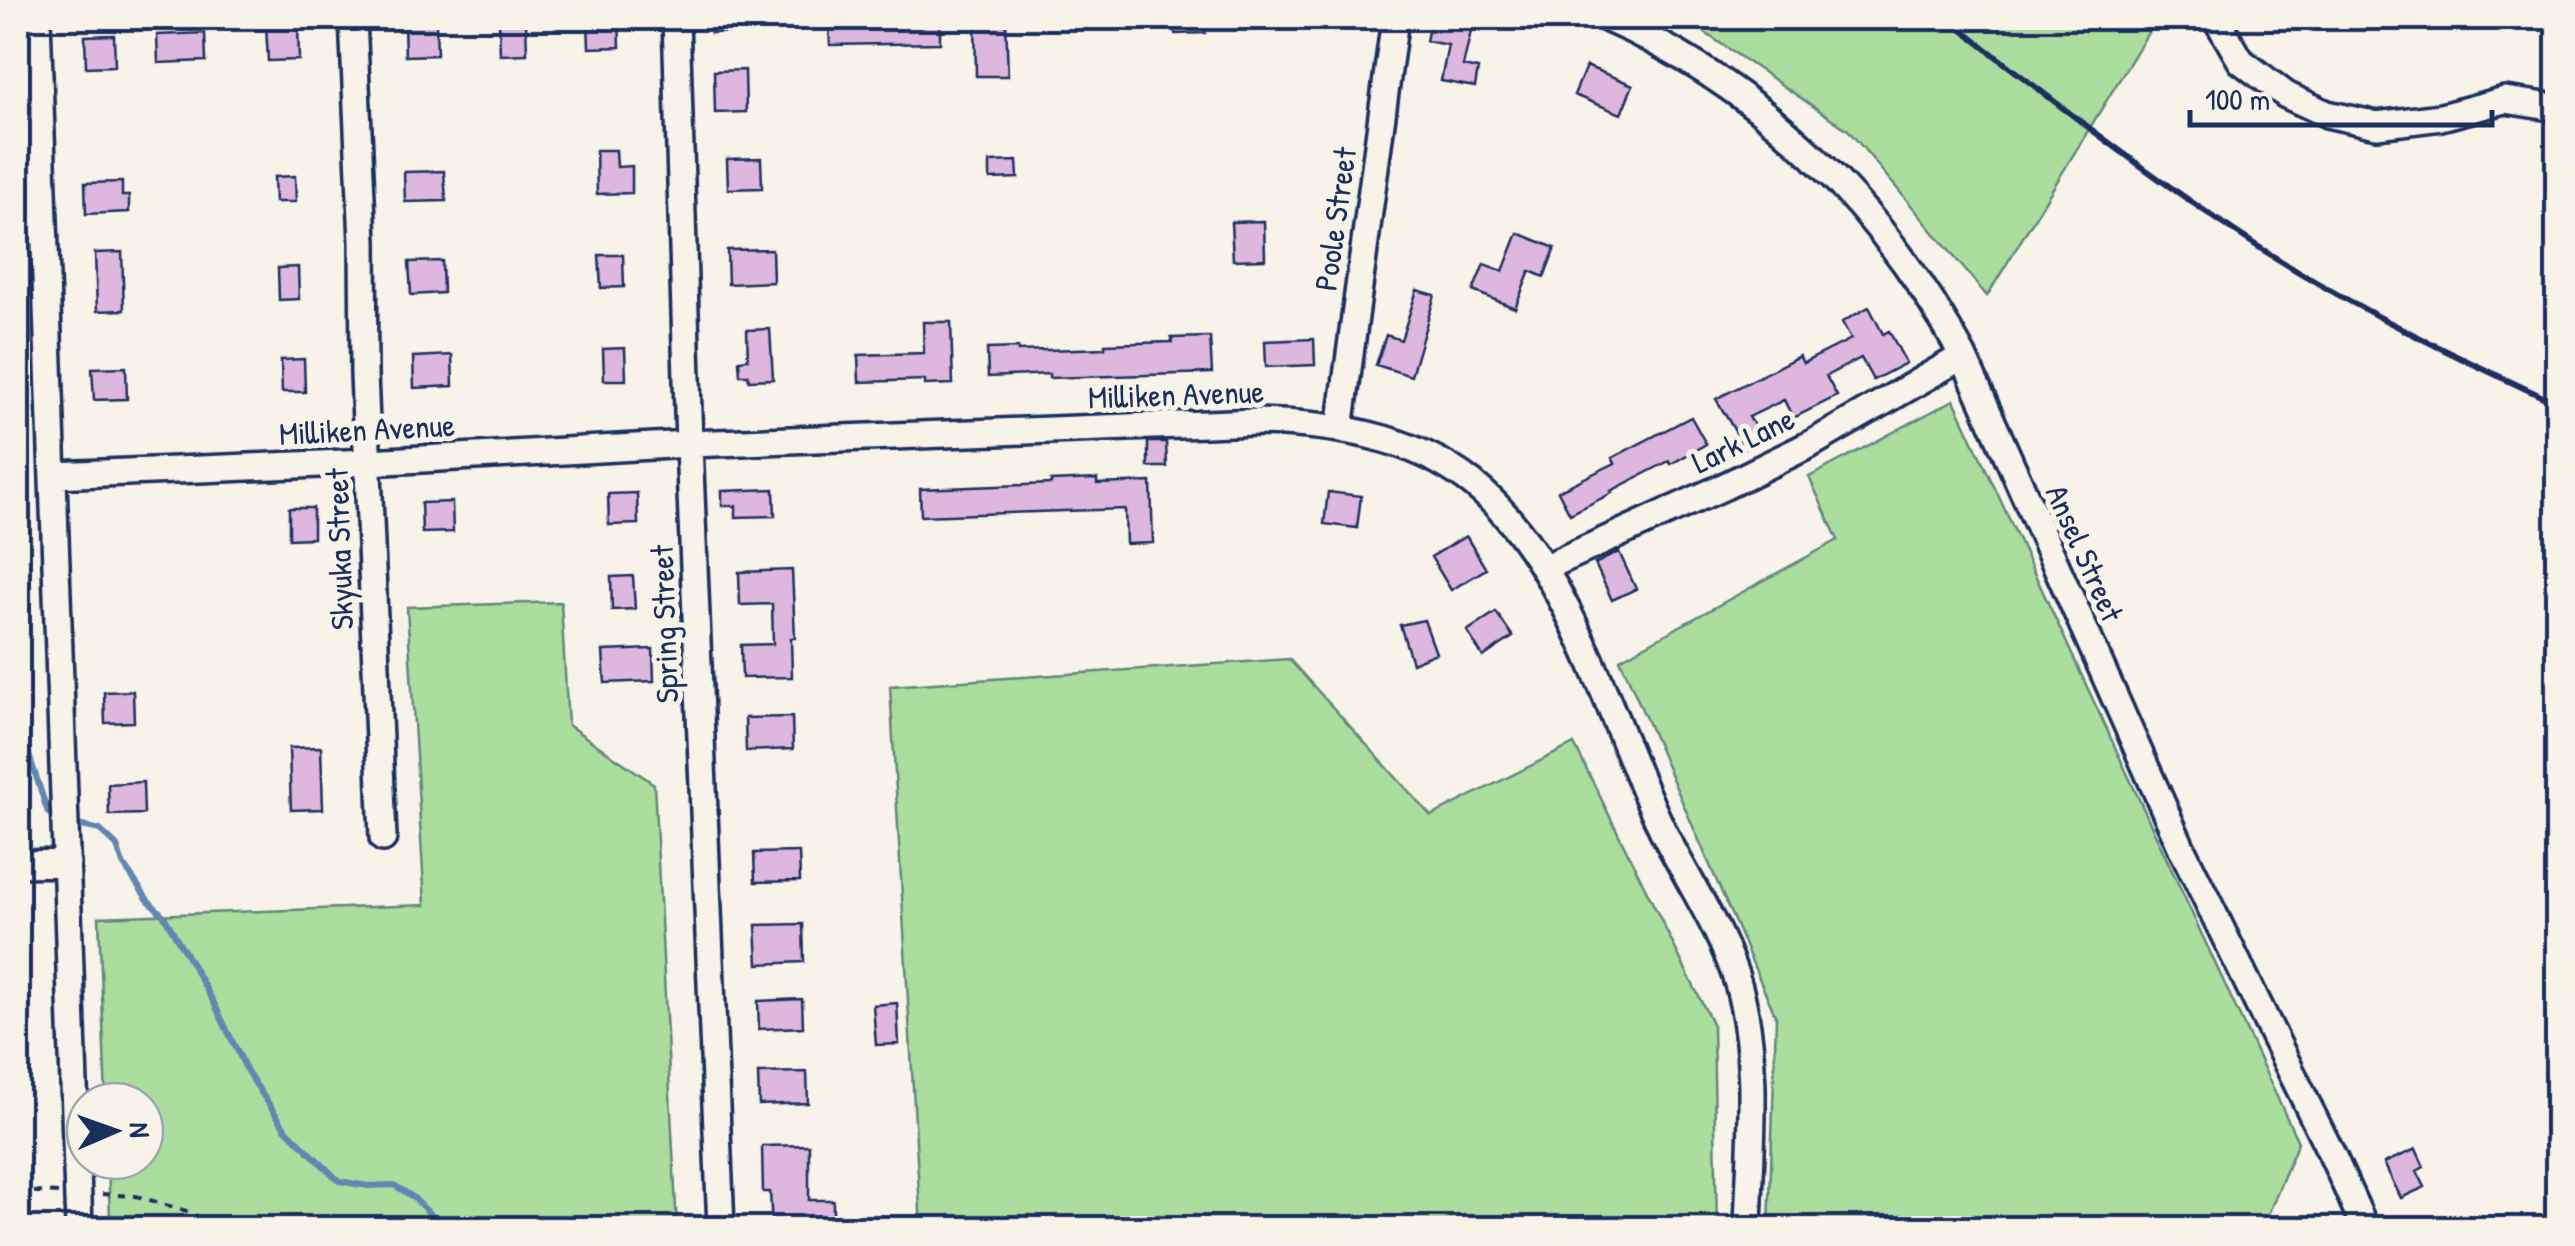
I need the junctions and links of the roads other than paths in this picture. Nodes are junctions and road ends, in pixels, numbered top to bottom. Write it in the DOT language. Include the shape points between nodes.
graph roads {
  1 [pos="37,18"];
  2 [pos="353,18"];
  3 [pos="676,18"];
  4 [pos="1395,18"];
  5 [pos="1606,18"];
  6 [pos="2216,18"];
  7 [pos="2558,108"];
  8 [pos="1963,356"];
  9 [pos="1340,429"];
  10 [pos="690,444"];
  11 [pos="368,462"];
  12 [pos="54,474"];
  13 [pos="1544,568"];
  14 [pos="383,838"];
  15 [pos="66,852"];
  16 [pos="18,864"];
  17 [pos="79,1228"];
  18 [pos="722,1228"];
  19 [pos="1748,1228"];
  20 [pos="2365,1228"];
  1 -- 12 [label="street"];
  2 -- 11 [label="street, Skyuka Street"];
  3 -- 10 [label="street, Spring Street"];
  4 -- 9 [label="street, Poole Street"];
  5 -- 8 [label="street, Ansel Street" via="1716,77 1815,156 1898,252"];
  6 -- 7 [label="street" via="2242,61 2286,95 2327,114 2377,125 2505,100"];
  8 -- 13 [label="street, Lark Lane" via="1811,444"];
  8 -- 20 [label="street, Ansel Street" via="2182,850"];
  9 -- 10 [label="street, Milliken Avenue" via="1257,422"];
  9 -- 13 [label="street, Milliken Avenue" via="1434,457 1498,507"];
  10 -- 11 [label="street, Milliken Avenue"];
  10 -- 18 [label="street, Spring Street"];
  11 -- 12 [label="street, Milliken Avenue"];
  11 -- 14 [label="street, Skyuka Street"];
  12 -- 15 [label="street"];
  13 -- 19 [label="street, Milliken Avenue" via="1738,987 1752,1083"];
  15 -- 16 [label="street"];
  15 -- 17 [label="street"];
}
